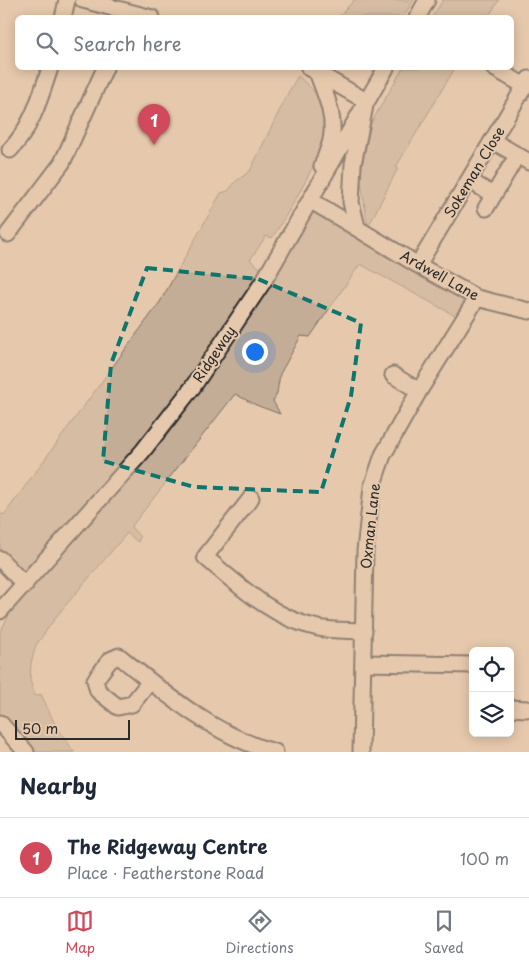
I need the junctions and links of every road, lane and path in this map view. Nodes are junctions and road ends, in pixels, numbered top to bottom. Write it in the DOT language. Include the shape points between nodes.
graph roads {
  1 [pos="67,0"];
  2 [pos="83,0"];
  3 [pos="427,0"];
  4 [pos="64,15"];
  5 [pos="129,15"];
  6 [pos="418,15"];
  7 [pos="49,70"];
  8 [pos="105,70"];
  9 [pos="313,70"];
  10 [pos="385,70"];
  11 [pos="498,70"];
  12 [pos="527,83"];
  13 [pos="366,101"];
  14 [pos="493,141"];
  15 [pos="10,150"];
  16 [pos="529,162"];
  17 [pos="512,164"];
  18 [pos="469,180"];
  19 [pos="310,200"];
  20 [pos="357,227"];
  21 [pos="8,234"];
  22 [pos="418,265"];
  23 [pos="477,298"];
  24 [pos="528,313"];
  25 [pos="393,375"];
  26 [pos="419,391"];
  27 [pos="251,498"];
  28 [pos="0,560"];
  29 [pos="25,585"];
  30 [pos="4,607"];
  31 [pos="0,626"];
  32 [pos="364,631"];
  33 [pos="364,664"];
  34 [pos="469,666"];
  35 [pos="150,681"];
  36 [pos="514,708"];
  37 [pos="527,708"];
  38 [pos="0,723"];
  39 [pos="26,752"];
  40 [pos="275,752"];
  41 [pos="362,752"];
  1 -- 4 [label="street"];
  2 -- 5 [label="street"];
  3 -- 6 [label="street"];
  7 -- 15 [label="street" via="22,137"];
  8 -- 21 [label="street" via="62,163"];
  9 -- 13 [label="street"];
  9 -- 19 [label="street" via="329,103 332,125 331,138"];
  10 -- 13 [label="street, Ridgeway"];
  11 -- 12 [label="street"];
  12 -- 14 [label="street, Sokeman Close"];
  13 -- 19 [label="street, Ridgeway"];
  13 -- 20 [label="street" via="353,164 351,202"];
  14 -- 16 [label="street"];
  14 -- 18 [label="street, Sokeman Close"];
  17 -- 18 [label="street" via="490,201"];
  18 -- 22 [label="street, Sokeman Close"];
  19 -- 20 [label="street, Ardwell Lane"];
  19 -- 29 [label="street, Ridgeway" via="263,282 192,388 142,452"];
  20 -- 22 [label="street, Ardwell Lane"];
  22 -- 23 [label="street, Ardwell Lane"];
  23 -- 24 [label="street, Ardwell Lane"];
  23 -- 26 [label="street, Oxman Lane"];
  25 -- 26 [label="street"];
  26 -- 32 [label="street, Oxman Lane" via="383,455 372,487 365,551"];
  27 -- 32 [label="street" via="205,557 280,615 318,628"];
  28 -- 29 [label="street"];
  29 -- 30 [label="street, Ridgeway"];
  30 -- 31 [label="street"];
  32 -- 33 [label="street, Oxman Lane"];
  33 -- 34 [label="street"];
  33 -- 41 [label="street, Oxman Lane"];
  35 -- 40 [label="street" via="212,725 259,748"];
  36 -- 37 [label="street"];
  38 -- 39 [label="street"];
}
